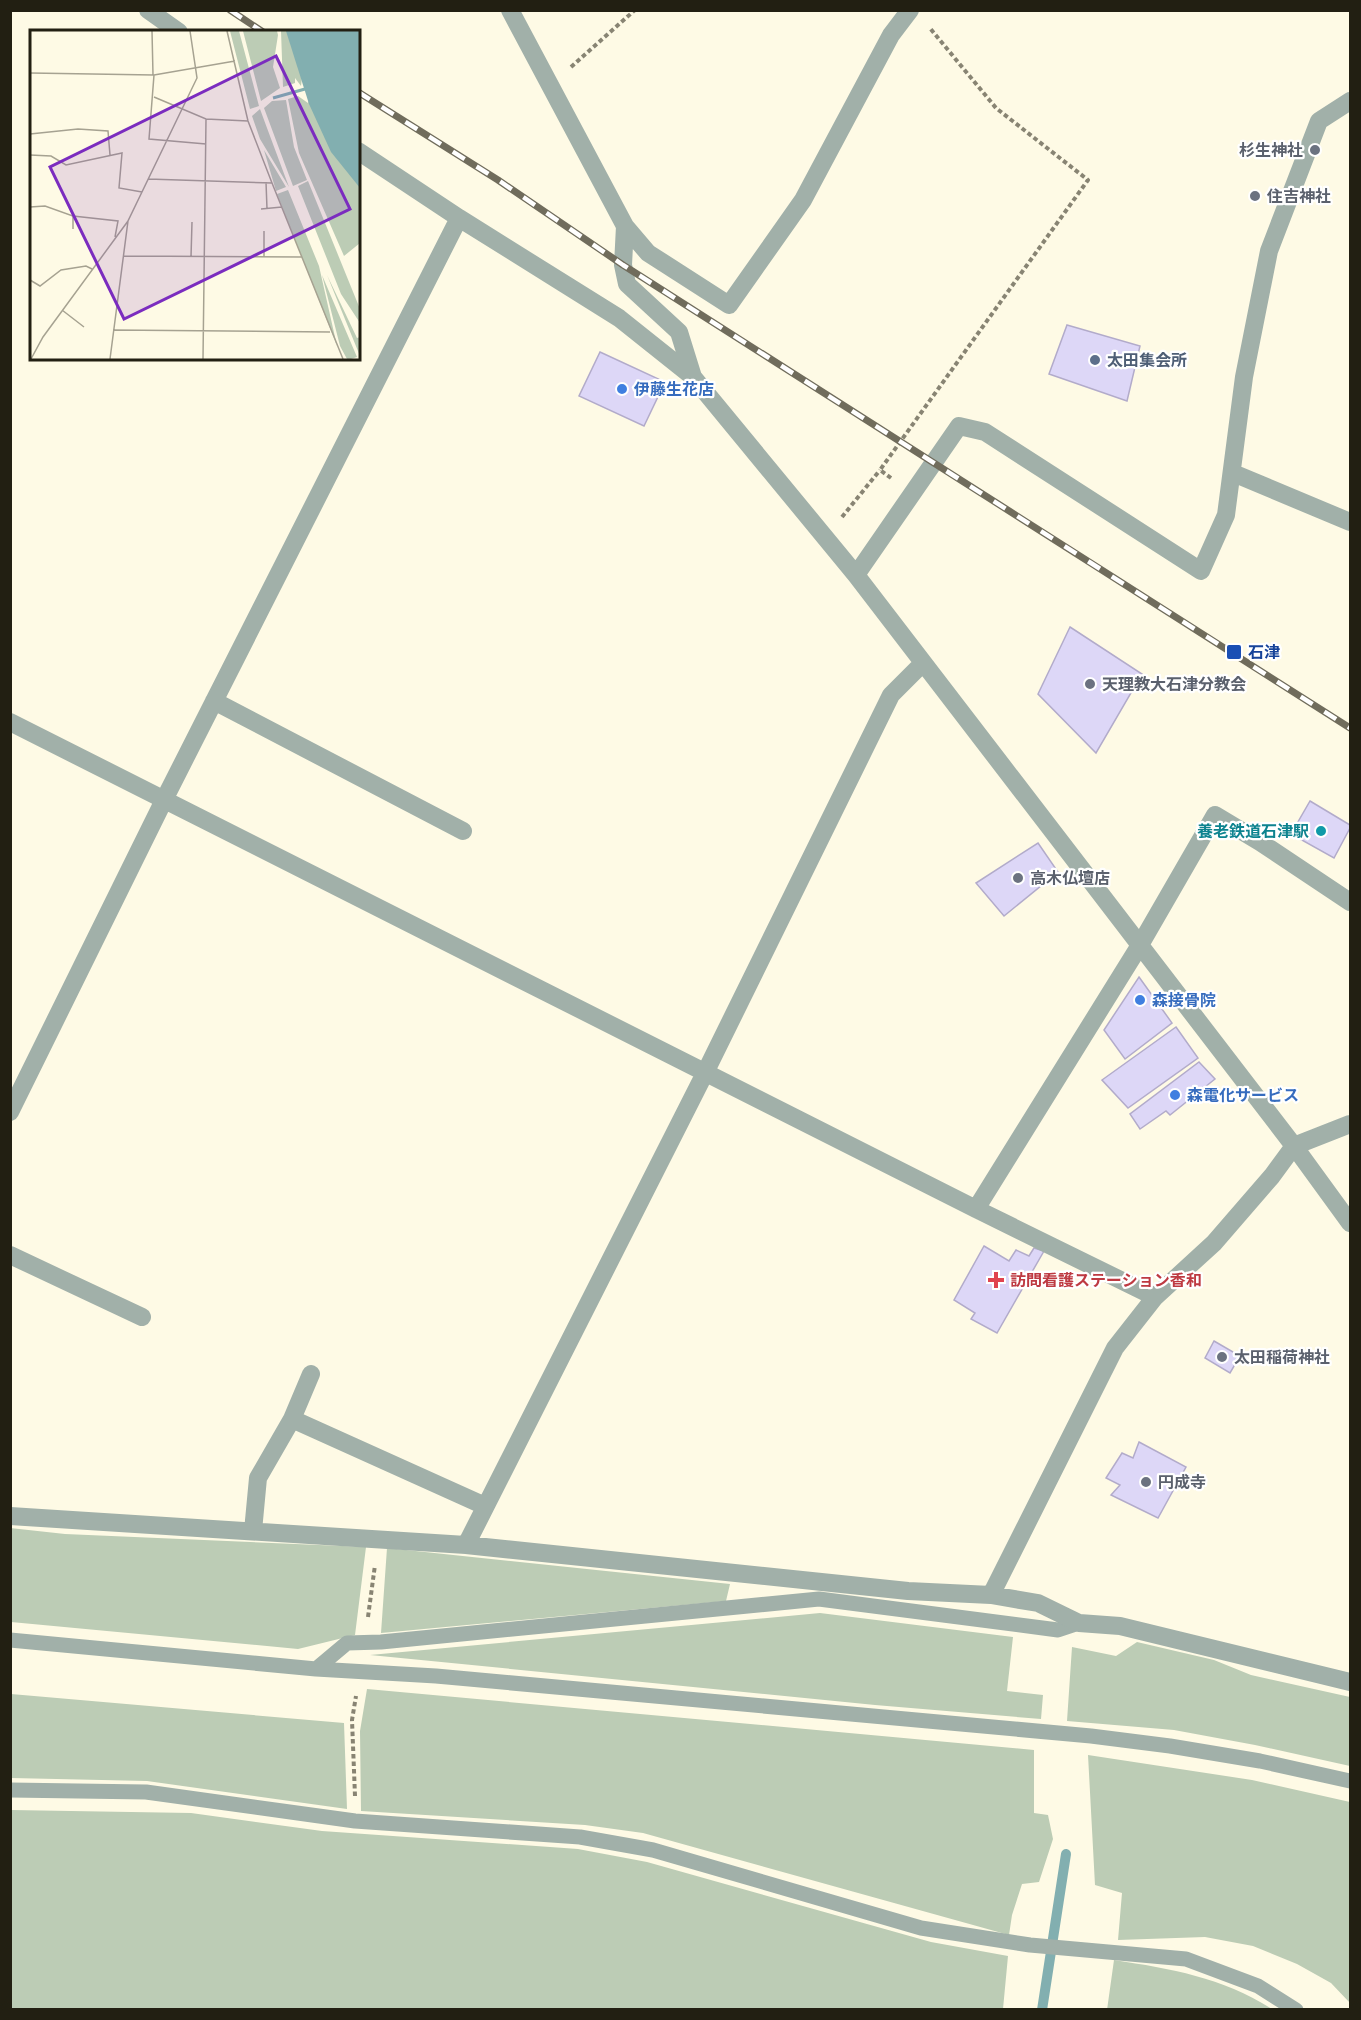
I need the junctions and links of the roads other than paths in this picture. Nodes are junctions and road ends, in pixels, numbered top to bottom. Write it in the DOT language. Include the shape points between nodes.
graph roads {
  1 [pos="148,10"];
  2 [pos="510,10"];
  3 [pos="917,15"];
  4 [pos="176,30"];
  5 [pos="1350,101"];
  6 [pos="360,152"];
  7 [pos="459,218"];
  8 [pos="625,226"];
  9 [pos="693,377"];
  10 [pos="1233,473"];
  11 [pos="1350,522"];
  12 [pos="856,575"];
  13 [pos="923,663"];
  14 [pos="214,701"];
  15 [pos="10,722"];
  16 [pos="165,798"];
  17 [pos="463,831"];
  18 [pos="1350,902"];
  19 [pos="1140,945"];
  20 [pos="705,1072"];
  21 [pos="10,1112"];
  22 [pos="1350,1124"];
  23 [pos="1294,1146"];
  24 [pos="976,1209"];
  25 [pos="1350,1223"];
  26 [pos="10,1255"];
  27 [pos="1155,1298"];
  28 [pos="142,1317"];
  29 [pos="311,1374"];
  30 [pos="292,1419"];
  31 [pos="485,1506"];
  32 [pos="10,1516"];
  33 [pos="253,1530"];
  34 [pos="466,1545"];
  35 [pos="991,1594"];
  36 [pos="1079,1623"];
  37 [pos="10,1640"];
  38 [pos="316,1669"];
  39 [pos="1350,1682"];
  40 [pos="1350,1781"];
  41 [pos="10,1790"];
  42 [pos="1296,2010"];
  1 -- 4 [label="street"];
  2 -- 8 [label="street"];
  3 -- 8 [label="street" via="891,35 804,200 729,305 648,254"];
  5 -- 10 [label="street" via="1319,121 1269,251 1244,377"];
  6 -- 7 [label="street"];
  7 -- 9 [label="street" via="619,318"];
  7 -- 14 [label="street"];
  8 -- 9 [label="street" via="623,265 627,284 679,332"];
  9 -- 12 [label="street"];
  10 -- 11 [label="street"];
  10 -- 12 [label="street" via="1226,516 1201,571 985,432 958,426"];
  12 -- 13 [label="street"];
  13 -- 19 [label="street"];
  13 -- 20 [label="street" via="891,695"];
  14 -- 16 [label="street"];
  14 -- 17 [label="street"];
  15 -- 16 [label="street"];
  16 -- 20 [label="street"];
  16 -- 21 [label="street"];
  18 -- 19 [label="street" via="1215,815"];
  19 -- 23 [label="street"];
  19 -- 24 [label="street"];
  20 -- 24 [label="street"];
  20 -- 31 [label="street"];
  22 -- 23 [label="street"];
  23 -- 25 [label="street"];
  23 -- 27 [label="street" via="1214,1243"];
  24 -- 27 [label="street"];
  26 -- 28 [label="street"];
  27 -- 35 [label="street" via="1115,1348"];
  29 -- 30 [label="street"];
  30 -- 31 [label="street"];
  30 -- 33 [label="street" via="258,1478"];
  31 -- 34 [label="street"];
  32 -- 33 [label="street"];
  33 -- 34 [label="street"];
  34 -- 35 [label="street" via="908,1591"];
  35 -- 36 [label="street" via="1038,1603"];
  36 -- 38 [label="lane" via="1058,1630 819,1599 347,1643"];
  36 -- 39 [label="street" via="1120,1626"];
  37 -- 38 [label="lane"];
  38 -- 40 [label="lane" via="1091,1736 1260,1761"];
  41 -- 42 [label="lane" via="146,1792 356,1821 580,1837 653,1850 921,1928 1030,1945 1186,1959 1258,1986"];
}
